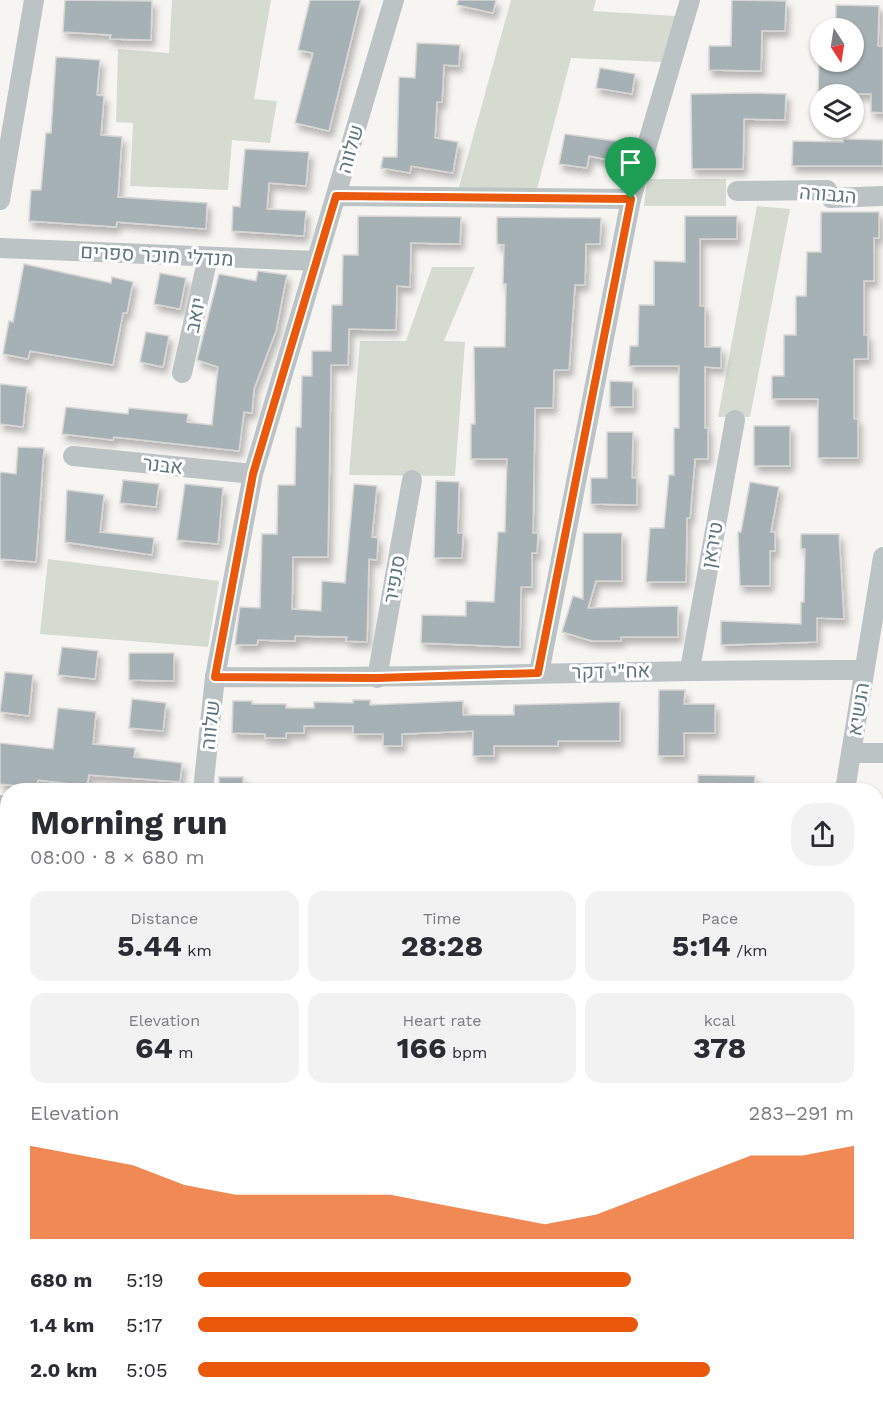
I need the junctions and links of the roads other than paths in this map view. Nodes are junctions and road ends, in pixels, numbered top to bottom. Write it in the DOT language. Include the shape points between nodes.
graph roads {
  1 [pos="34,0"];
  2 [pos="394,0"];
  3 [pos="690,0"];
  4 [pos="737,191"];
  5 [pos="336,196"];
  6 [pos="883,196"];
  7 [pos="631,199"];
  8 [pos="0,200"];
  9 [pos="0,248"];
  10 [pos="208,257"];
  11 [pos="315,261"];
  12 [pos="182,374"];
  13 [pos="735,420"];
  14 [pos="73,456"];
  15 [pos="253,474"];
  16 [pos="412,480"];
  17 [pos="883,559"];
  18 [pos="690,669"];
  19 [pos="864,670"];
  20 [pos="538,673"];
  21 [pos="215,677"];
  22 [pos="377,678"];
  23 [pos="851,753"];
  24 [pos="883,753"];
  25 [pos="204,783"];
  26 [pos="846,783"];
  1 -- 8 [label="street"];
  2 -- 5 [label="street, שלווה"];
  3 -- 7 [label="street"];
  4 -- 6 [label="street, הגבורה" via="827,190 831,198"];
  5 -- 7 [label="street"];
  5 -- 11 [label="street, שלווה"];
  7 -- 20 [label="street"];
  9 -- 10 [label="street, מנדלי מוכר ספרים"];
  10 -- 11 [label="street, מנדלי מוכר ספרים"];
  10 -- 12 [label="street, יואב"];
  11 -- 15 [label="street, שלווה"];
  13 -- 18 [label="street, טיראן"];
  14 -- 15 [label="street, אבנר"];
  15 -- 21 [label="street, שלווה"];
  16 -- 22 [label="street, סנפיר"];
  17 -- 19 [label="street, הנשיא"];
  18 -- 19 [label="street, אח\"י דקר"];
  18 -- 20 [label="street, אח\"י דקר"];
  19 -- 23 [label="street, הנשיא"];
  20 -- 22 [label="street, אח\"י דקר"];
  21 -- 22 [label="street, אח\"י דקר"];
  21 -- 25 [label="street, שלווה"];
  23 -- 24 [label="street"];
  23 -- 26 [label="street, הנשיא"];
}
